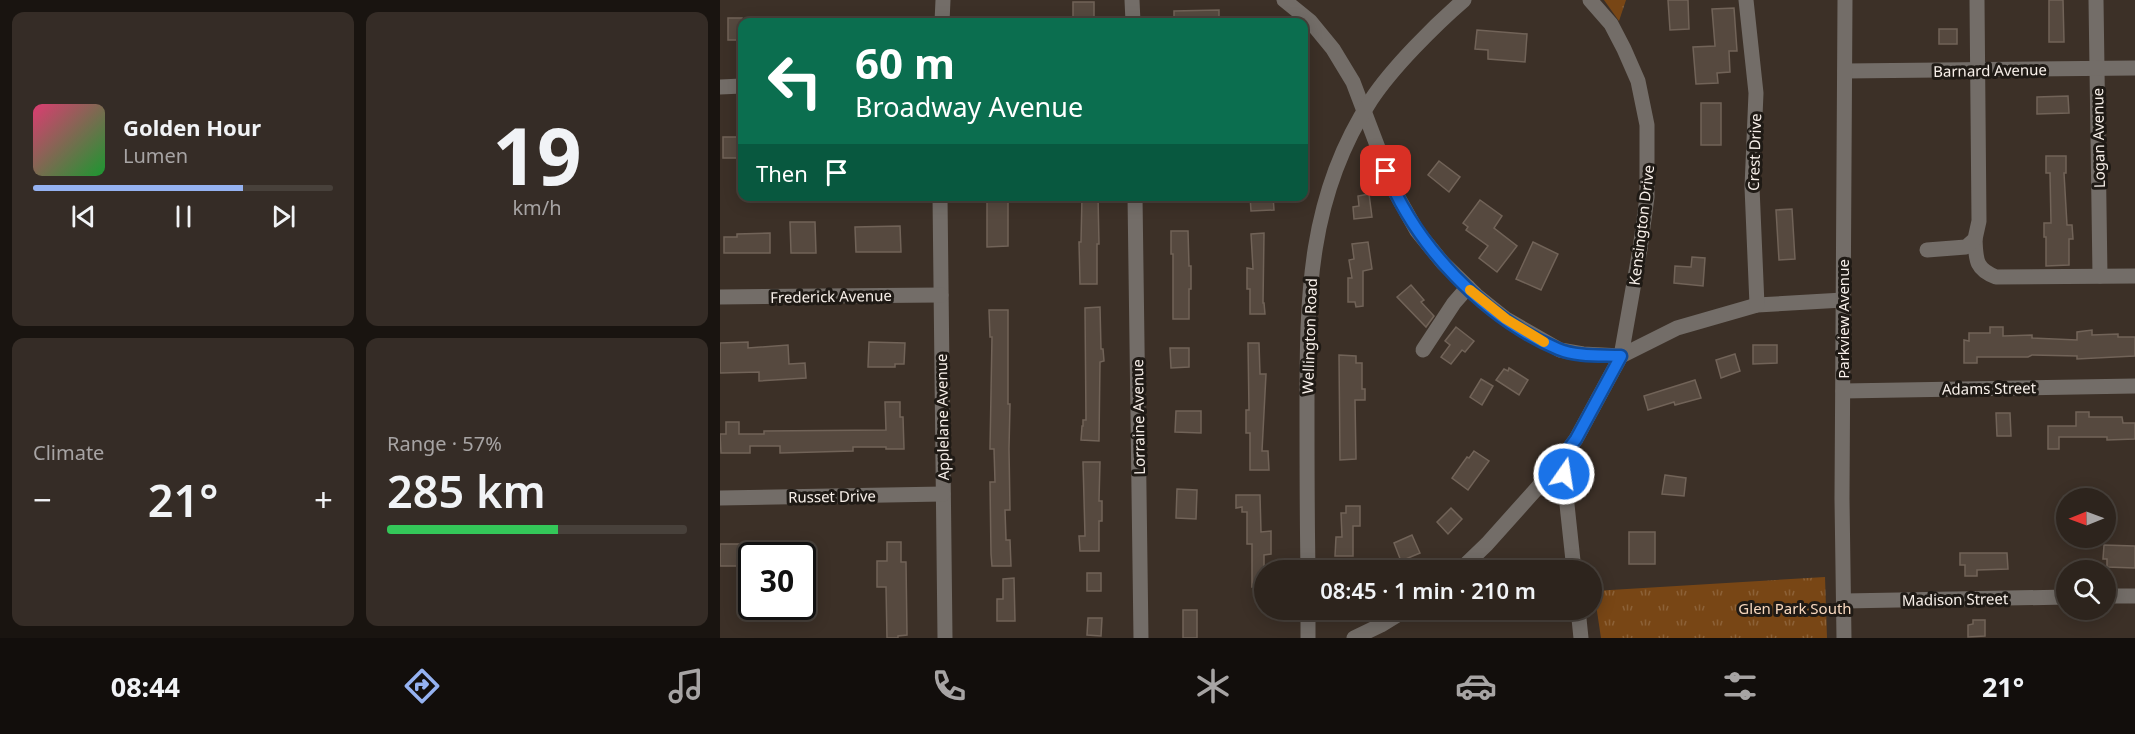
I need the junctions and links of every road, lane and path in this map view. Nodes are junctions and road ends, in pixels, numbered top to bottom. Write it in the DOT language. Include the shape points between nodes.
graph roads {
  1 [pos="943,0"];
  2 [pos="1132,0"];
  3 [pos="1284,0"];
  4 [pos="1464,0"];
  5 [pos="1590,0"];
  6 [pos="1746,0"];
  7 [pos="1845,0"];
  8 [pos="1977,0"];
  9 [pos="2096,0"];
  10 [pos="942,18"];
  11 [pos="1133,18"];
  12 [pos="1306,18"];
  13 [pos="1308,19"];
  14 [pos="2135,68"];
  15 [pos="2097,69"];
  16 [pos="1978,70"];
  17 [pos="1845,71"];
  18 [pos="738,86"];
  19 [pos="720,87"];
  20 [pos="1364,113"];
  21 [pos="940,201"];
  22 [pos="1135,201"];
  23 [pos="1975,239"];
  24 [pos="1927,250"];
  25 [pos="2100,276"];
  26 [pos="2135,276"];
  27 [pos="1468,287"];
  28 [pos="941,295"];
  29 [pos="720,297"];
  30 [pos="1843,300"];
  31 [pos="1757,305"];
  32 [pos="1423,350"];
  33 [pos="1621,356"];
  34 [pos="2135,386"];
  35 [pos="1843,391"];
  36 [pos="1562,458"];
  37 [pos="943,494"];
  38 [pos="720,498"];
  39 [pos="1308,560"];
  40 [pos="1470,560"];
  41 [pos="1573,560"];
  42 [pos="2116,596"];
  43 [pos="2135,596"];
  44 [pos="2056,597"];
  45 [pos="1844,601"];
  46 [pos="1308,620"];
  47 [pos="1389,620"];
  48 [pos="1579,620"];
  49 [pos="945,638"];
  50 [pos="1141,638"];
  51 [pos="1308,638"];
  52 [pos="1354,638"];
  53 [pos="1581,638"];
  54 [pos="1844,638"];
  1 -- 10 [label="street"];
  2 -- 11 [label="street"];
  3 -- 12 [label="street"];
  4 -- 20 [label="street" via="1389,77"];
  5 -- 33 [label="street, Kensington Drive" via="1611,24 1624,49 1638,81 1647,125 1647,197"];
  6 -- 31 [label="street, Crest Drive" via="1756,93 1752,187"];
  7 -- 17 [label="street, Parkview Avenue"];
  8 -- 16 [label="street"];
  9 -- 15 [label="street, Logan Avenue"];
  13 -- 20 [label="street" via="1333,49 1353,82"];
  14 -- 15 [label="street, Barnard Avenue"];
  15 -- 16 [label="street, Barnard Avenue"];
  15 -- 25 [label="street, Logan Avenue"];
  16 -- 17 [label="street, Barnard Avenue"];
  16 -- 23 [label="street" via="1979,221"];
  17 -- 30 [label="street, Parkview Avenue"];
  18 -- 19 [label="street"];
  20 -- 27 [label="street" via="1394,190 1417,231"];
  20 -- 39 [label="street, Wellington Road" via="1327,191 1312,266 1307,318"];
  21 -- 28 [label="street, Applelane Avenue"];
  22 -- 50 [label="street, Lorraine Avenue"];
  23 -- 24 [label="street" via="1966,247"];
  23 -- 25 [label="street" via="1976,260 1983,272 1996,277"];
  25 -- 26 [label="street"];
  27 -- 32 [label="street"];
  27 -- 33 [label="street" via="1506,319 1560,350"];
  28 -- 29 [label="street, Frederick Avenue"];
  28 -- 37 [label="street, Applelane Avenue"];
  30 -- 31 [label="street"];
  30 -- 35 [label="street, Parkview Avenue"];
  31 -- 33 [label="street" via="1677,328"];
  33 -- 36 [label="street, Kensington Drive"];
  34 -- 35 [label="street, Adams Street"];
  35 -- 45 [label="street, Parkview Avenue"];
  36 -- 40 [label="street, Kensington Drive"];
  36 -- 41 [label="street"];
  37 -- 38 [label="street, Russet Drive"];
  37 -- 49 [label="street, Applelane Avenue"];
  42 -- 43 [label="street"];
  44 -- 45 [label="street, Madison Street"];
  45 -- 54 [label="street, Parkview Avenue"];
  46 -- 51 [label="street"];
  47 -- 52 [label="street"];
  48 -- 53 [label="street"];
}
